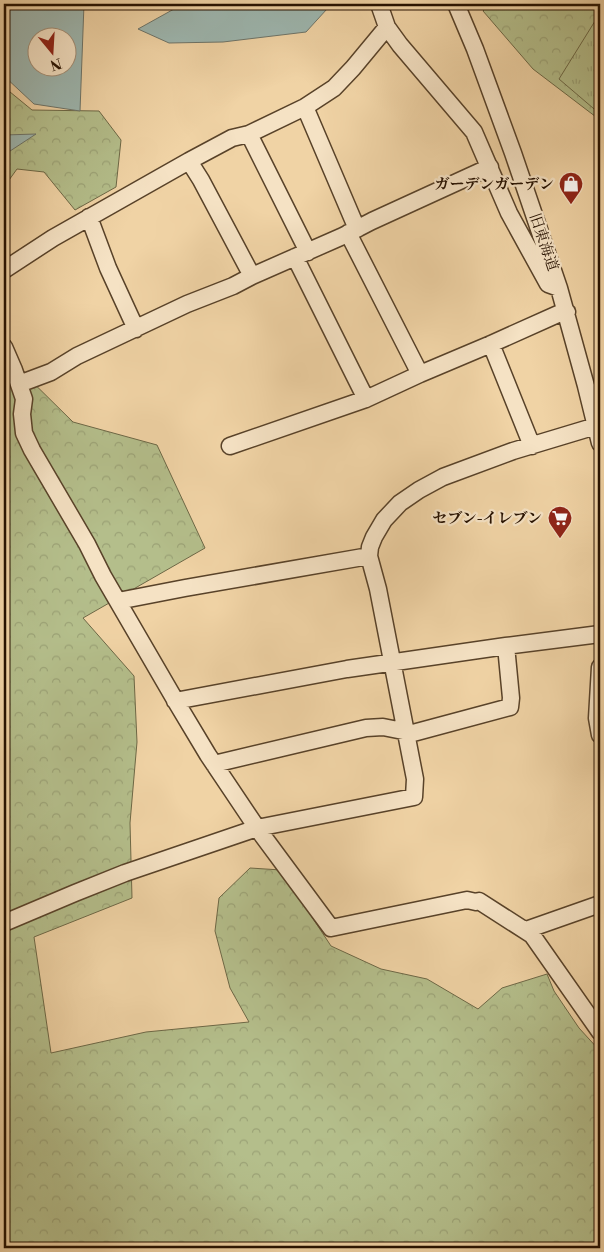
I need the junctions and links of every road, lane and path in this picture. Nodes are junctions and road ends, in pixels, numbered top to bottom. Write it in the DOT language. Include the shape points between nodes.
graph roads {
  1 [pos="379,4"];
  2 [pos="456,4"];
  3 [pos="387,27"];
  4 [pos="305,107"];
  5 [pos="248,134"];
  6 [pos="189,161"];
  7 [pos="490,167"];
  8 [pos="89,217"];
  9 [pos="352,231"];
  10 [pos="301,255"];
  11 [pos="4,270"];
  12 [pos="252,276"];
  13 [pos="559,288"];
  14 [pos="567,312"];
  15 [pos="136,329"];
  16 [pos="491,344"];
  17 [pos="4,347"];
  18 [pos="420,374"];
  19 [pos="12,376"];
  20 [pos="593,384"];
  21 [pos="366,399"];
  22 [pos="596,426"];
  23 [pos="600,443"];
  24 [pos="230,446"];
  25 [pos="532,446"];
  26 [pos="369,556"];
  27 [pos="118,601"];
  28 [pos="600,634"];
  29 [pos="506,646"];
  30 [pos="392,662"];
  31 [pos="600,667"];
  32 [pos="175,701"];
  33 [pos="406,732"];
  34 [pos="600,734"];
  35 [pos="214,764"];
  36 [pos="257,828"];
  37 [pos="600,904"];
  38 [pos="4,924"];
  39 [pos="526,930"];
  40 [pos="600,1032"];
  1 -- 3 [label="street"];
  2 -- 13 [label="street, 旧東海道" via="475,48"];
  3 -- 4 [label="street" via="334,88"];
  3 -- 7 [label="street" via="474,132"];
  4 -- 5 [label="street"];
  4 -- 9 [label="street"];
  5 -- 6 [label="street" via="232,138"];
  5 -- 10 [label="street"];
  6 -- 8 [label="street"];
  6 -- 12 [label="street"];
  7 -- 9 [label="street"];
  7 -- 13 [label="street" via="509,213 548,284"];
  8 -- 11 [label="street"];
  8 -- 15 [label="street"];
  9 -- 10 [label="street"];
  9 -- 18 [label="street"];
  10 -- 12 [label="street"];
  10 -- 21 [label="street"];
  12 -- 15 [label="street"];
  13 -- 14 [label="street, 旧東海道"];
  14 -- 16 [label="street"];
  14 -- 20 [label="street, 旧東海道"];
  15 -- 19 [label="street" via="77,356 51,372"];
  16 -- 18 [label="street"];
  16 -- 25 [label="street"];
  17 -- 19 [label="street"];
  18 -- 21 [label="street"];
  19 -- 27 [label="street" via="24,399 24,433 32,450"];
  20 -- 22 [label="street, 旧東海道"];
  21 -- 24 [label="street"];
  22 -- 23 [label="street, 旧東海道"];
  22 -- 25 [label="street"];
  25 -- 26 [label="street" via="443,477 418,490 384,520 374,537"];
  26 -- 27 [label="street"];
  26 -- 30 [label="street"];
  27 -- 32 [label="street"];
  28 -- 29 [label="street"];
  29 -- 30 [label="street"];
  29 -- 33 [label="street" via="512,698 510,706 413,733"];
  30 -- 32 [label="street"];
  30 -- 33 [label="street"];
  31 -- 34 [label="street" via="597,718"];
  32 -- 35 [label="street"];
  33 -- 35 [label="street" via="383,727 366,728"];
  33 -- 36 [label="street" via="415,779 414,797"];
  35 -- 36 [label="street"];
  36 -- 38 [label="street" via="125,874"];
  36 -- 39 [label="street" via="331,928 467,900 479,901"];
  37 -- 39 [label="street"];
  39 -- 40 [label="street"];
}
